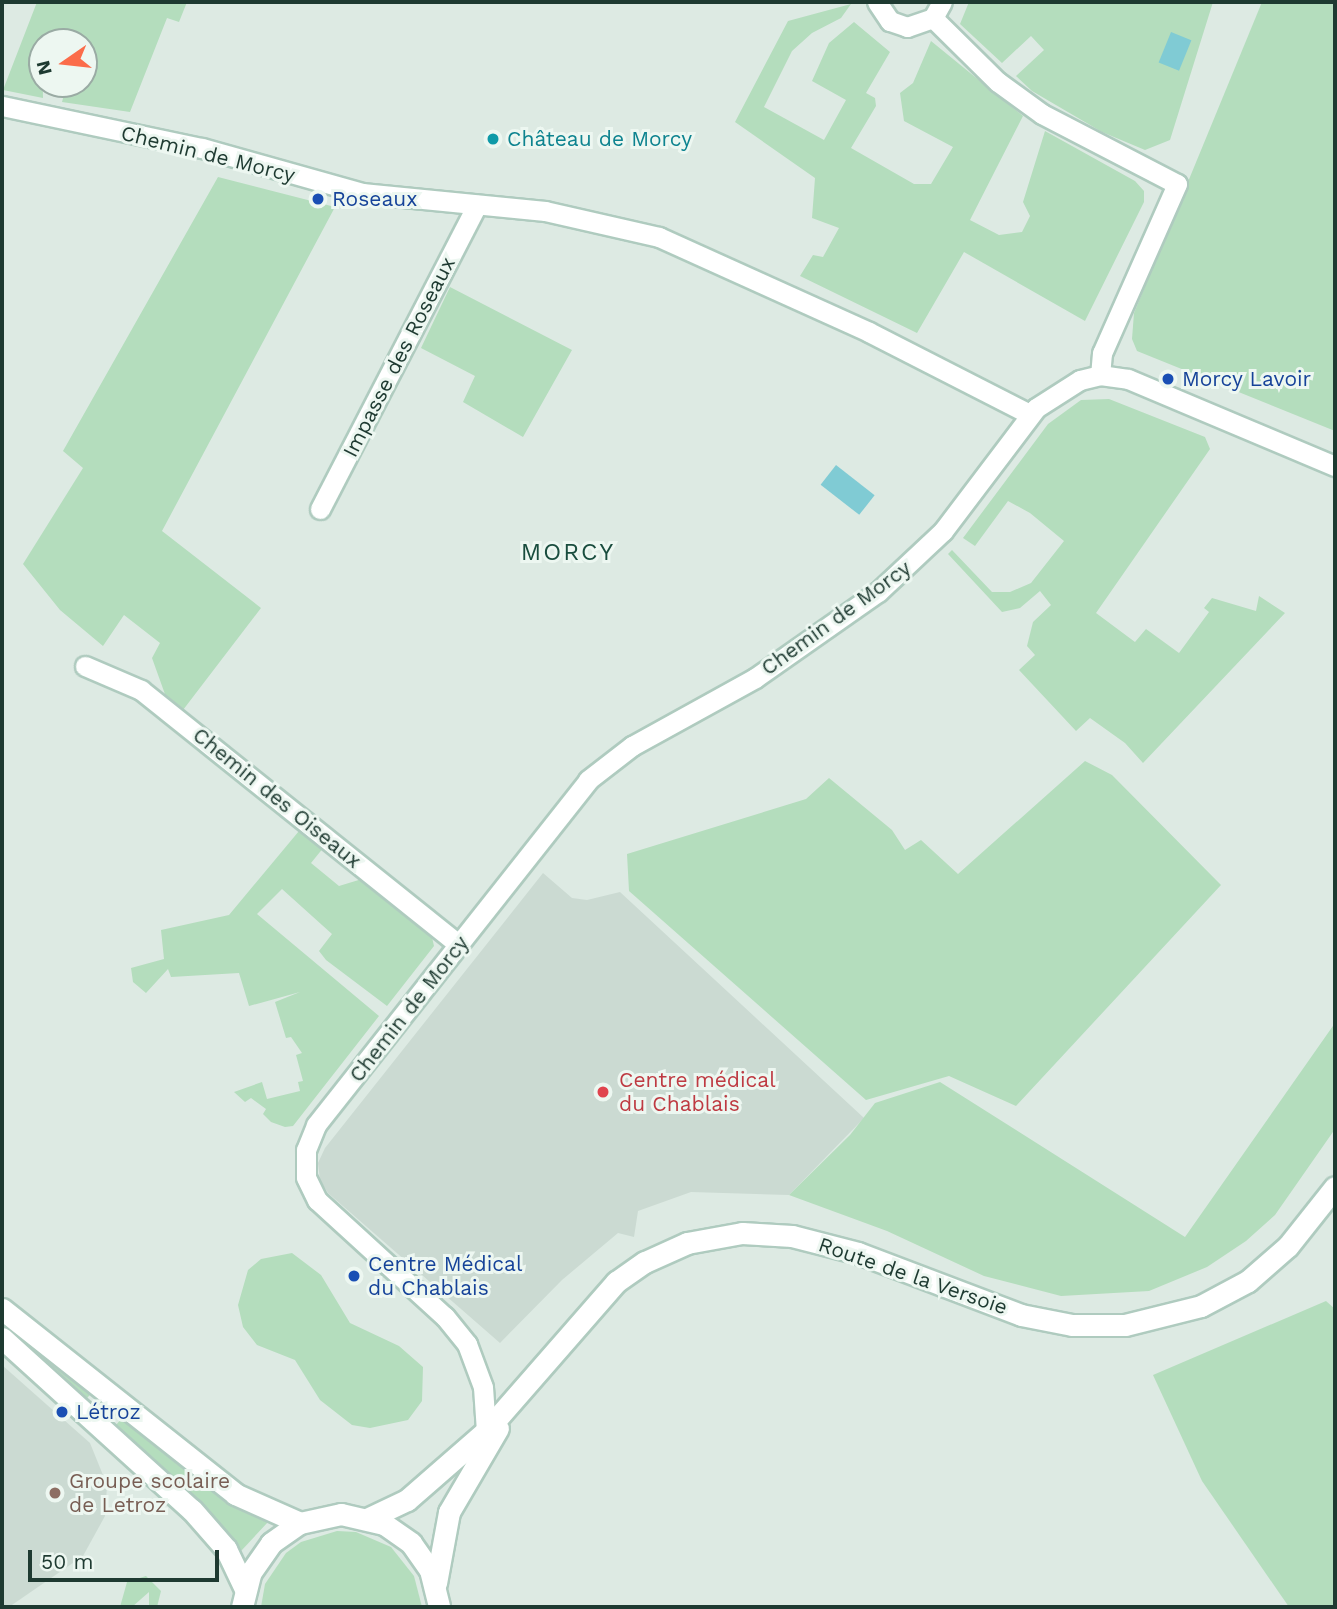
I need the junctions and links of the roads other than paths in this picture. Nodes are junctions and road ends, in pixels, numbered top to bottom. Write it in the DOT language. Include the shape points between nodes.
graph roads {
  1 [pos="877,2"];
  2 [pos="937,10"];
  3 [pos="2,106"];
  4 [pos="477,205"];
  5 [pos="1100,375"];
  6 [pos="1030,414"];
  7 [pos="1335,466"];
  8 [pos="320,509"];
  9 [pos="85,666"];
  10 [pos="459,945"];
  11 [pos="1335,1187"];
  12 [pos="2,1309"];
  13 [pos="2,1338"];
  14 [pos="509,1408"];
  15 [pos="486,1431"];
  16 [pos="369,1518"];
  17 [pos="300,1522"];
  18 [pos="436,1586"];
  19 [pos="244,1598"];
  20 [pos="439,1607"];
  1 -- 2 [label="street" via="890,21 907,27"];
  2 -- 5 [label="street" via="998,82 1042,114 1177,184 1102,353"];
  3 -- 4 [label="street, Chemin de Morcy" via="202,149 339,188"];
  4 -- 6 [label="street, Chemin de Morcy" via="594,220 675,243 869,331"];
  4 -- 8 [label="street, Impasse des Roseaux"];
  5 -- 6 [label="street" via="1071,384"];
  5 -- 7 [label="street" via="1137,382"];
  6 -- 10 [label="street, Chemin de Morcy" via="953,520 887,584 755,678 632,746 594,773"];
  9 -- 10 [label="street, Chemin des Oiseaux" via="141,690"];
  10 -- 15 [label="street, Chemin de Morcy" via="316,1125 304,1159 309,1185 323,1206 460,1334 480,1376"];
  11 -- 14 [label="main road, Route de la Versoie" via="1288,1246 1248,1281 1201,1306 1125,1325 1072,1325 1021,1315 858,1253 792,1236 742,1233 703,1238 657,1255 617,1282"];
  12 -- 17 [label="main road" via="235,1494"];
  13 -- 19 [label="main road" via="192,1510 226,1549"];
  14 -- 15 [label="main road, Route de la Versoie"];
  14 -- 18 [label="main road, Route de la Versoie" via="449,1513"];
  15 -- 16 [label="main road, Route de la Versoie" via="407,1500"];
  16 -- 17 [label="main road" via="327,1515"];
  16 -- 18 [label="main road" via="411,1543"];
  17 -- 19 [label="main road" via="271,1543"];
  18 -- 20 [label="main road"];
}
